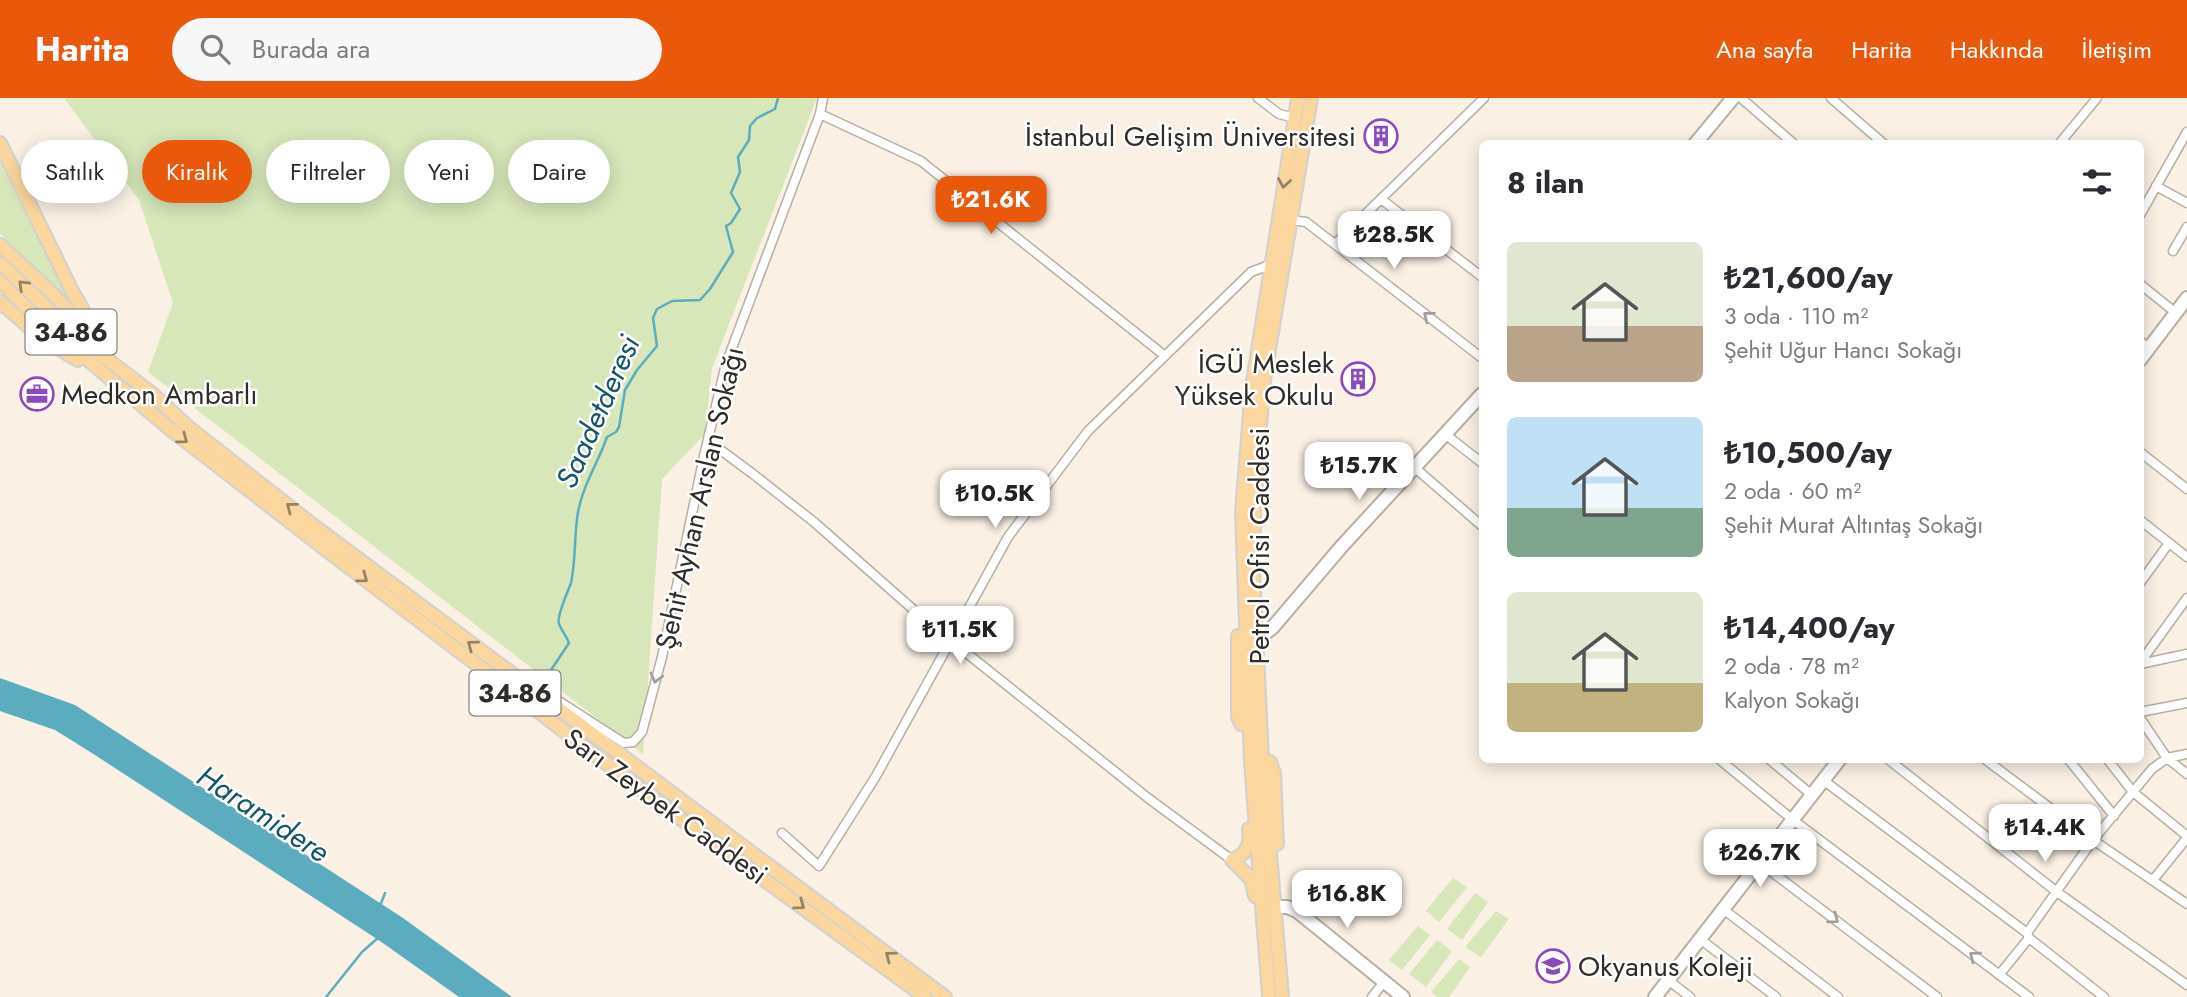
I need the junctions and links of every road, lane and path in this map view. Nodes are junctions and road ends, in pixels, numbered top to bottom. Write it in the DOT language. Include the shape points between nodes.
graph roads {
  1 [pos="823,98"];
  2 [pos="1258,98"];
  3 [pos="1298,98"];
  4 [pos="1311,98"];
  5 [pos="1484,98"];
  6 [pos="1831,98"];
  7 [pos="2097,98"];
  8 [pos="1731,99"];
  9 [pos="820,114"];
  10 [pos="1295,118"];
  11 [pos="2187,132"];
  12 [pos="1698,140"];
  13 [pos="1788,140"];
  14 [pos="1879,140"];
  15 [pos="2062,140"];
  16 [pos="0,143"];
  17 [pos="2157,187"];
  18 [pos="1381,199"];
  19 [pos="2187,203"];
  20 [pos="2144,208"];
  21 [pos="1284,219"];
  22 [pos="2187,227"];
  23 [pos="1335,244"];
  24 [pos="0,245"];
  25 [pos="2173,251"];
  26 [pos="0,263"];
  27 [pos="1272,264"];
  28 [pos="1479,275"];
  29 [pos="0,281"];
  30 [pos="2144,287"];
  31 [pos="2187,298"];
  32 [pos="0,302"];
  33 [pos="2176,313"];
  34 [pos="2144,344"];
  35 [pos="103,346"];
  36 [pos="1165,356"];
  37 [pos="1479,356"];
  38 [pos="111,380"];
  39 [pos="150,392"];
  40 [pos="1479,397"];
  41 [pos="1445,434"];
  42 [pos="707,444"];
  43 [pos="2144,455"];
  44 [pos="1479,461"];
  45 [pos="1414,467"];
  46 [pos="2187,489"];
  47 [pos="1479,523"];
  48 [pos="2144,523"];
  49 [pos="2169,543"];
  50 [pos="2187,557"];
  51 [pos="2144,577"];
  52 [pos="2187,597"];
  53 [pos="951,640"];
  54 [pos="1256,640"];
  55 [pos="2187,654"];
  56 [pos="2144,657"];
  57 [pos="492,659"];
  58 [pos="2144,662"];
  59 [pos="2187,703"];
  60 [pos="2144,714"];
  61 [pos="2144,721"];
  62 [pos="1255,725"];
  63 [pos="2187,754"];
  64 [pos="2167,758"];
  65 [pos="1256,760"];
  66 [pos="1724,763"];
  67 [pos="1774,763"];
  68 [pos="1837,763"];
  69 [pos="1893,763"];
  70 [pos="1990,763"];
  71 [pos="2071,763"];
  72 [pos="2110,763"];
  73 [pos="2187,774"];
  74 [pos="1824,780"];
  75 [pos="2133,792"];
  76 [pos="1812,795"];
  77 [pos="2114,816"];
  78 [pos="1793,820"];
  79 [pos="782,833"];
  80 [pos="2187,837"];
  81 [pos="2093,840"];
  82 [pos="1232,860"];
  83 [pos="1760,863"];
  84 [pos="2153,880"];
  85 [pos="2057,892"];
  86 [pos="2187,904"];
  87 [pos="1275,907"];
  88 [pos="1723,909"];
  89 [pos="2028,935"];
  90 [pos="1700,939"];
  91 [pos="1266,954"];
  92 [pos="1999,975"];
  93 [pos="1668,981"];
  94 [pos="1384,982"];
  95 [pos="2187,985"];
  96 [pos="925,997"];
  97 [pos="945,997"];
  98 [pos="1269,997"];
  99 [pos="1282,997"];
  100 [pos="1372,997"];
  101 [pos="1403,997"];
  102 [pos="1655,997"];
  103 [pos="1690,997"];
  104 [pos="1776,997"];
  105 [pos="1838,997"];
  106 [pos="1937,997"];
  107 [pos="2029,997"];
  108 [pos="2104,997"];
  1 -- 9 [label="street, Şehit Ayhan Arslan Sokağı"];
  2 -- 10 [label="street" via="1279,114"];
  3 -- 10 [label="main road, Petrol Ofisi Caddesi"];
  4 -- 21 [label="main road, Petrol Ofisi Caddesi"];
  5 -- 18 [label="street"];
  6 -- 14 [label="street"];
  7 -- 15 [label="street"];
  8 -- 12 [label="main road"];
  8 -- 13 [label="street"];
  9 -- 36 [label="street" via="921,160"];
  9 -- 42 [label="street, Şehit Ayhan Arslan Sokağı" via="726,364"];
  10 -- 21 [label="main road, Petrol Ofisi Caddesi, one-way"];
  11 -- 17 [label="street"];
  16 -- 35 [label="main road"];
  17 -- 19 [label="street"];
  17 -- 20 [label="street"];
  18 -- 23 [label="street"];
  18 -- 28 [label="street"];
  21 -- 23 [label="street" via="1306,222"];
  21 -- 27 [label="main road, Petrol Ofisi Caddesi"];
  21 -- 54 [label="main road, Petrol Ofisi Caddesi" via="1258,431 1253,541"];
  22 -- 25 [label="street"];
  37 -- 23 [label="street, one-way"];
  24 -- 35 [label="main road"];
  39 -- 26 [label="main road, 34-86, one-way" via="74,334"];
  27 -- 36 [label="street" via="1251,272"];
  27 -- 62 [label="main road, Petrol Ofisi Caddesi" via="1252,388 1239,581 1238,717 1241,724"];
  29 -- 38 [label="main road"];
  30 -- 33 [label="street"];
  31 -- 33 [label="main road"];
  32 -- 38 [label="main road" via="44,340"];
  33 -- 34 [label="main road"];
  35 -- 39 [label="main road"];
  36 -- 53 [label="street" via="1088,431 1023,515"];
  38 -- 96 [label="main road, Sarı Zeybek Caddesi / 34-86, one-way" via="652,798"];
  57 -- 39 [label="main road, Sarı Zeybek Caddesi / 34-86, one-way" via="304,518"];
  40 -- 41 [label="main road"];
  41 -- 44 [label="street"];
  41 -- 45 [label="main road"];
  42 -- 53 [label="street" via="814,522"];
  42 -- 57 [label="street, Şehit Ayhan Arslan Sokağı, one-way" via="662,657 638,738 624,743"];
  43 -- 46 [label="street"];
  45 -- 47 [label="street"];
  45 -- 54 [label="main road" via="1273,627"];
  48 -- 49 [label="street"];
  49 -- 50 [label="street"];
  49 -- 51 [label="street"];
  52 -- 56 [label="street"];
  53 -- 79 [label="street" via="876,776 819,866"];
  53 -- 82 [label="street"];
  54 -- 62 [label="main road, Petrol Ofisi Caddesi"];
  55 -- 58 [label="street"];
  97 -- 57 [label="main road, Sarı Zeybek Caddesi / 34-86, one-way"];
  59 -- 60 [label="street"];
  61 -- 64 [label="street"];
  62 -- 65 [label="main road, Petrol Ofisi Caddesi"];
  63 -- 64 [label="street"];
  64 -- 73 [label="street"];
  64 -- 75 [label="street"];
  65 -- 82 [label="main road" via="1247,767 1246,775 1250,841 1244,853"];
  65 -- 87 [label="main road" via="1270,762 1274,773"];
  65 -- 91 [label="main road, Petrol Ofisi Caddesi"];
  66 -- 78 [label="street"];
  67 -- 76 [label="street"];
  68 -- 74 [label="main road"];
  69 -- 85 [label="street"];
  70 -- 81 [label="street"];
  71 -- 77 [label="street"];
  72 -- 75 [label="street"];
  74 -- 76 [label="main road"];
  74 -- 89 [label="street"];
  75 -- 77 [label="street"];
  75 -- 80 [label="street"];
  76 -- 78 [label="main road"];
  77 -- 81 [label="street"];
  78 -- 83 [label="main road"];
  92 -- 78 [label="street, one-way"];
  80 -- 84 [label="street"];
  81 -- 84 [label="street"];
  81 -- 85 [label="street"];
  82 -- 91 [label="main road" via="1254,885"];
  83 -- 88 [label="main road"];
  83 -- 106 [label="street, one-way"];
  84 -- 86 [label="street"];
  85 -- 89 [label="street"];
  85 -- 95 [label="street"];
  87 -- 94 [label="main road" via="1297,911"];
  87 -- 99 [label="main road"];
  88 -- 90 [label="main road"];
  88 -- 105 [label="street"];
  89 -- 92 [label="street"];
  89 -- 108 [label="street"];
  90 -- 93 [label="main road"];
  90 -- 104 [label="street"];
  91 -- 98 [label="main road, Petrol Ofisi Caddesi"];
  92 -- 107 [label="street"];
  93 -- 102 [label="main road"];
  93 -- 103 [label="street"];
  94 -- 100 [label="street"];
  94 -- 101 [label="main road"];
}
